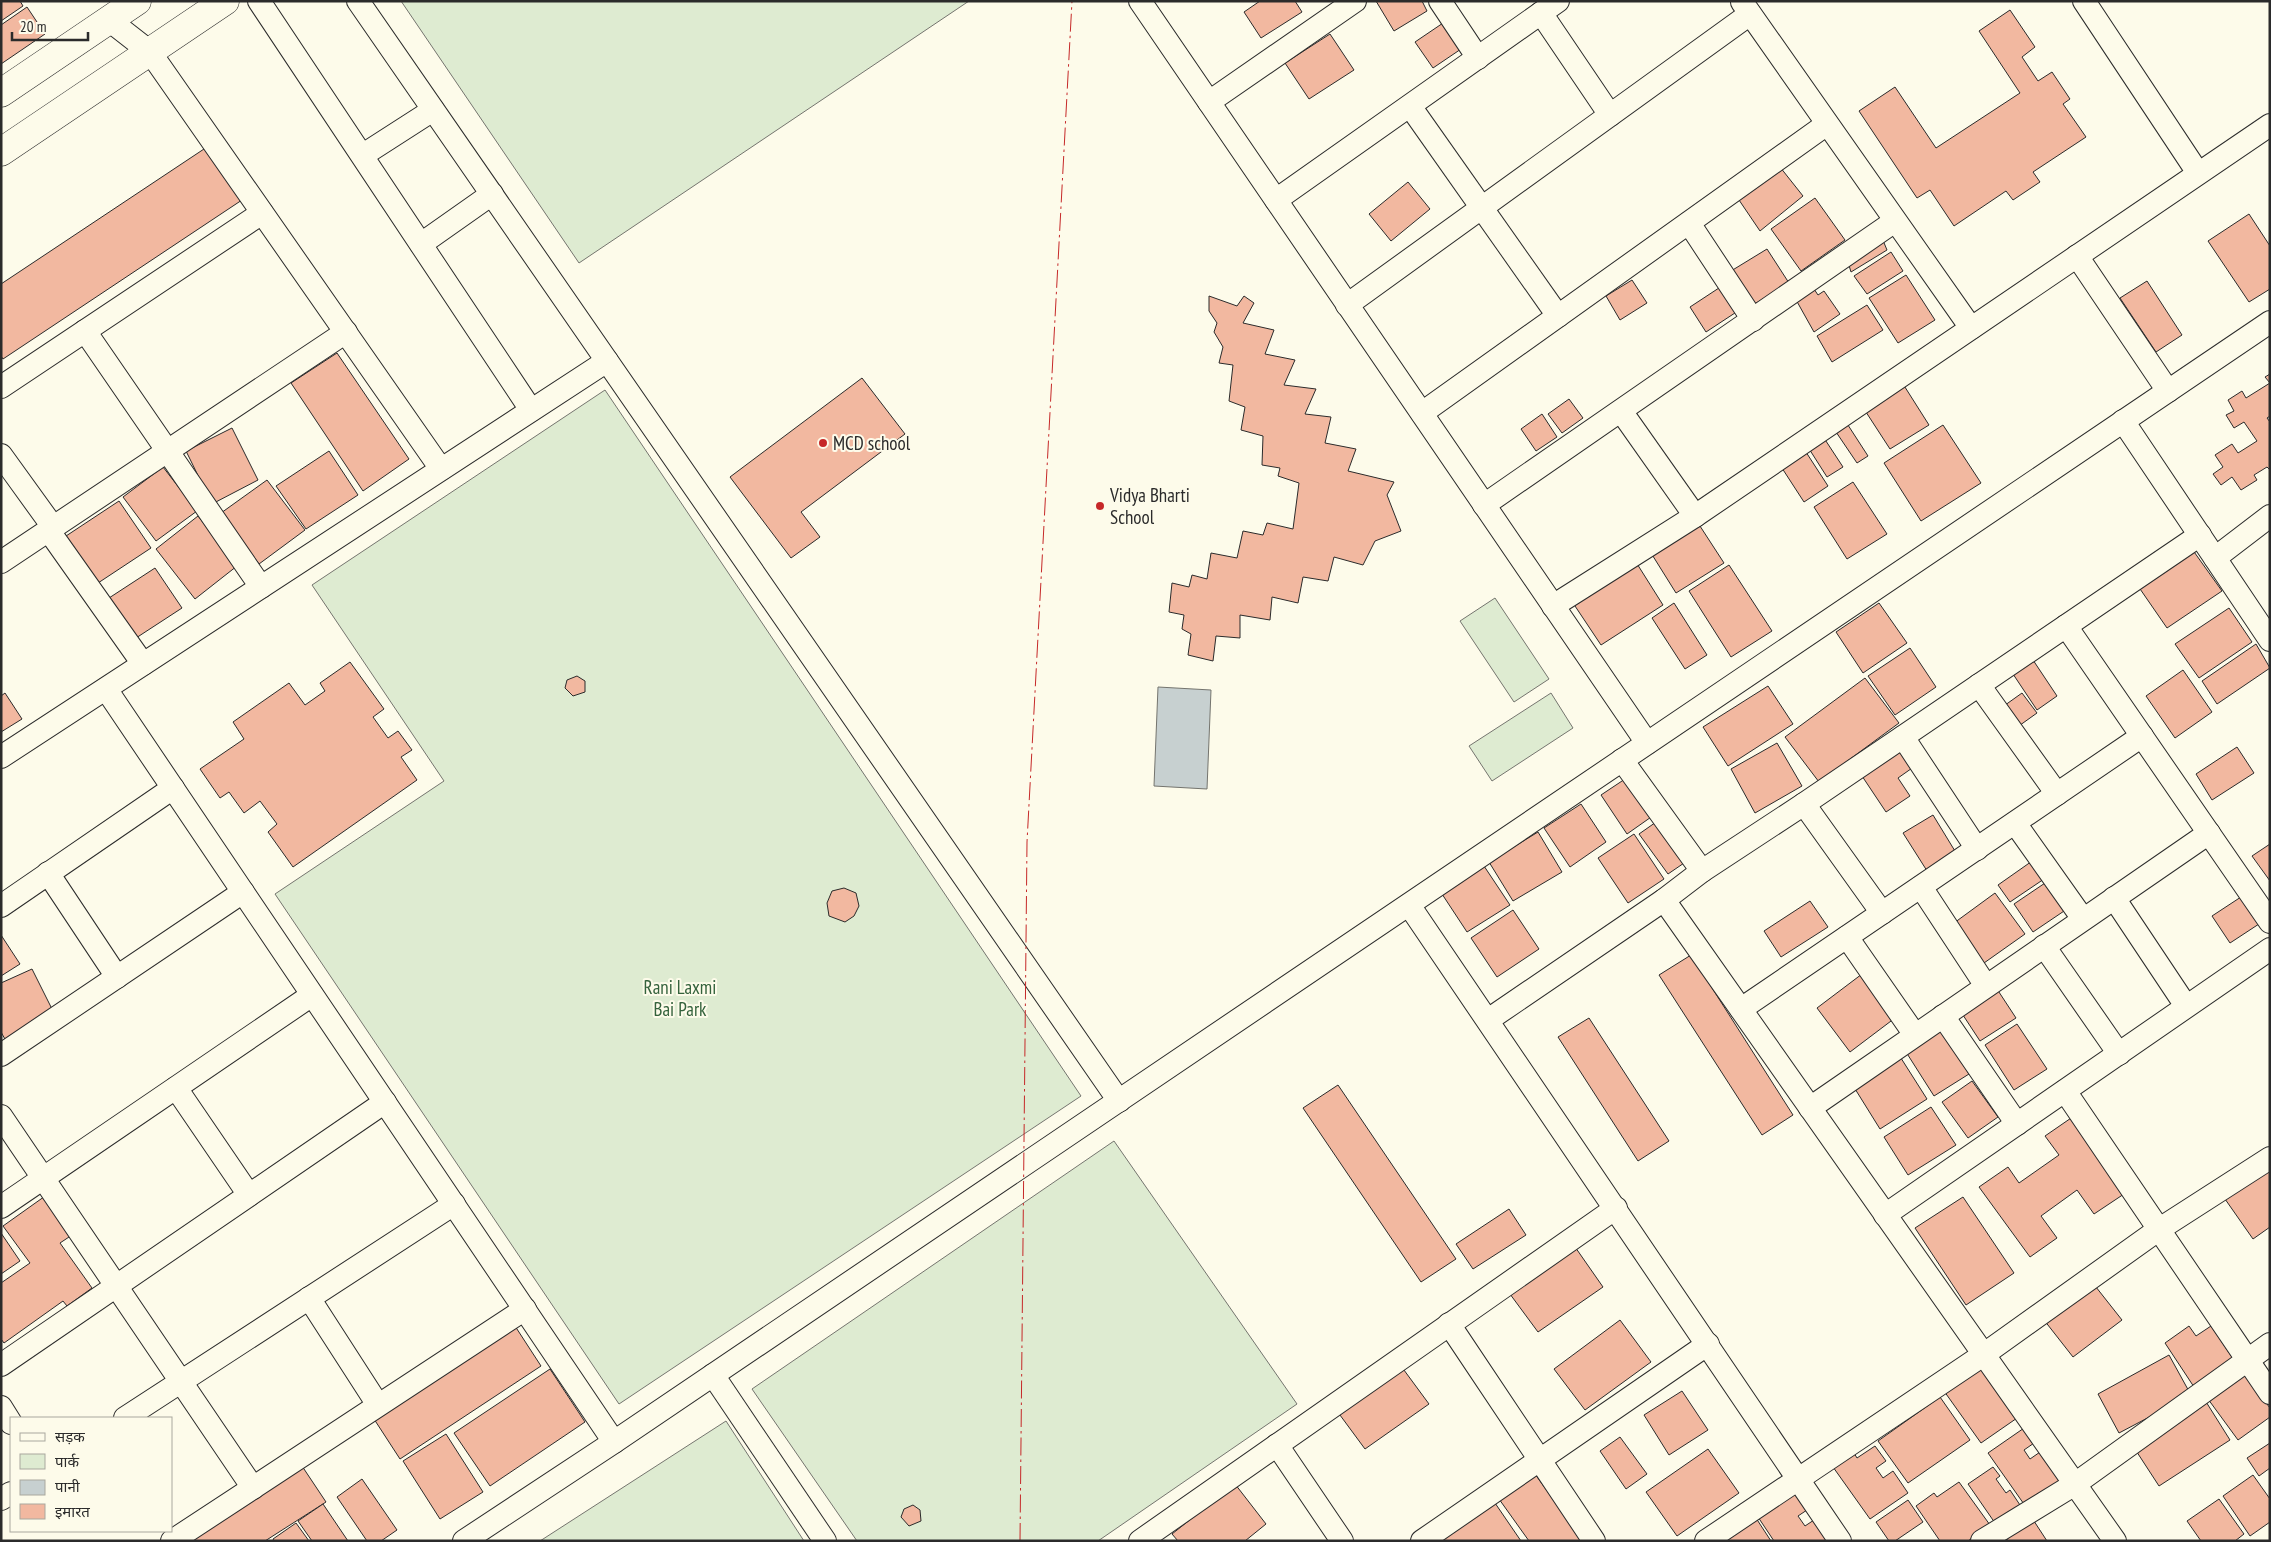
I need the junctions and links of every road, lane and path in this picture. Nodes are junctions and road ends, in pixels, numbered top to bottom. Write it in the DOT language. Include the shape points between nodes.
graph roads {
  1 [pos="137,1"];
  2 [pos="225,1"];
  3 [pos="258,1"];
  4 [pos="358,1"];
  5 [pos="1140,1"];
  6 [pos="1440,1"];
  7 [pos="2084,1"];
  8 [pos="1349,3"];
  9 [pos="1550,7"];
  10 [pos="1746,8"];
  11 [pos="109,20"];
  12 [pos="150,52"];
  13 [pos="1478,58"];
  14 [pos="1,93"];
  15 [pos="1209,102"];
  16 [pos="1410,106"];
  17 [pos="434,110"];
  18 [pos="1610,115"];
  19 [pos="1827,124"];
  20 [pos="2270,125"];
  21 [pos="1,152"];
  22 [pos="363,155"];
  23 [pos="2198,173"];
  24 [pos="492,194"];
  25 [pos="1276,200"];
  26 [pos="1482,208"];
  27 [pos="262,212"];
  28 [pos="1896,221"];
  29 [pos="1689,223"];
  30 [pos="421,244"];
  31 [pos="2077,256"];
  32 [pos="1347,305"];
  33 [pos="1558,316"];
  34 [pos="1753,320"];
  35 [pos="2268,327"];
  36 [pos="1971,328"];
  37 [pos="85,331"];
  38 [pos="346,332"];
  39 [pos="607,361"];
  40 [pos="1,387"];
  41 [pos="2168,391"];
  42 [pos="531,410"];
  43 [pos="1621,411"];
  44 [pos="1422,413"];
  45 [pos="2123,421"];
  46 [pos="167,451"];
  47 [pos="1,454"];
  48 [pos="441,469"];
  49 [pos="1484,505"];
  50 [pos="1695,516"];
  51 [pos="2270,516"];
  52 [pos="51,529"];
  53 [pos="2200,535"];
  54 [pos="2215,558"];
  55 [pos="1,562"];
  56 [pos="261,587"];
  57 [pos="1553,606"];
  58 [pos="2066,626"];
  59 [pos="2270,640"];
  60 [pos="143,664"];
  61 [pos="1979,685"];
  62 [pos="106,689"];
  63 [pos="2142,736"];
  64 [pos="1903,737"];
  65 [pos="1647,744"];
  66 [pos="1,757"];
  67 [pos="1622,760"];
  68 [pos="173,788"];
  69 [pos="2058,794"];
  70 [pos="1804,804"];
  71 [pos="2014,823"];
  72 [pos="2208,833"];
  73 [pos="1978,848"];
  74 [pos="1702,871"];
  75 [pos="48,874"];
  76 [pos="1921,887"];
  77 [pos="243,892"];
  78 [pos="2114,898"];
  79 [pos="1664,900"];
  80 [pos="1409,904"];
  81 [pos="1,906"];
  82 [pos="1882,913"];
  83 [pos="2083,920"];
  84 [pos="2270,922"];
  85 [pos="1847,937"];
  86 [pos="2044,946"];
  87 [pos="2270,949"];
  88 [pos="117,977"];
  89 [pos="1986,986"];
  90 [pos="312,995"];
  91 [pos="2186,1006"];
  92 [pos="1741,1009"];
  93 [pos="1943,1016"];
  94 [pos="1488,1020"];
  95 [pos="1915,1035"];
  96 [pos="2119,1054"];
  97 [pos="1,1055"];
  98 [pos="176,1088"];
  99 [pos="2065,1091"];
  100 [pos="1118,1101"];
  101 [pos="385,1102"];
  102 [pos="1810,1108"];
  103 [pos="1,1116"];
  104 [pos="2017,1124"];
  105 [pos="2270,1158"];
  106 [pos="43,1178"];
  107 [pos="249,1196"];
  108 [pos="454,1204"];
  109 [pos="1,1207"];
  110 [pos="1616,1208"];
  111 [pos="1885,1215"];
  112 [pos="2158,1230"];
  113 [pos="116,1286"];
  114 [pos="309,1298"];
  115 [pos="524,1309"];
  116 [pos="1449,1324"];
  117 [pos="1708,1344"];
  118 [pos="2270,1344"];
  119 [pos="1983,1354"];
  120 [pos="2247,1358"];
  121 [pos="1,1365"];
  122 [pos="713,1376"];
  123 [pos="181,1382"];
  124 [pos="2270,1392"];
  125 [pos="378,1405"];
  126 [pos="1,1407"];
  127 [pos="127,1417"];
  128 [pos="10,1421"];
  129 [pos="614,1442"];
  130 [pos="1277,1445"];
  131 [pos="1540,1460"];
  132 [pos="1799,1479"];
  133 [pos="2075,1484"];
  134 [pos="253,1488"];
  135 [pos="172,1541"];
  136 [pos="464,1541"];
  137 [pos="825,1541"];
  138 [pos="1140,1541"];
  139 [pos="1342,1541"];
  140 [pos="1422,1541"];
  141 [pos="1594,1541"];
  142 [pos="1706,1541"];
  143 [pos="1840,1541"];
  144 [pos="1982,1541"];
  145 [pos="2115,1541"];
  1 -- 11 [label="street"];
  2 -- 12 [label="street"];
  3 -- 22 [label="street"];
  4 -- 17 [label="street"];
  5 -- 15 [label="street"];
  6 -- 13 [label="street"];
  7 -- 23 [label="street"];
  8 -- 15 [label="street"];
  9 -- 13 [label="street"];
  9 -- 18 [label="street"];
  10 -- 18 [label="street"];
  10 -- 19 [label="street"];
  11 -- 12 [label="street"];
  11 -- 14 [label="street"];
  12 -- 21 [label="street"];
  12 -- 27 [label="street"];
  13 -- 16 [label="street"];
  15 -- 25 [label="street"];
  16 -- 25 [label="street"];
  16 -- 26 [label="street"];
  17 -- 22 [label="street"];
  17 -- 24 [label="street"];
  18 -- 26 [label="street"];
  19 -- 28 [label="street"];
  19 -- 29 [label="street"];
  20 -- 23 [label="street"];
  22 -- 30 [label="street"];
  23 -- 31 [label="street"];
  24 -- 30 [label="street"];
  24 -- 39 [label="street"];
  25 -- 32 [label="street"];
  26 -- 32 [label="street"];
  26 -- 33 [label="street"];
  27 -- 37 [label="street"];
  27 -- 38 [label="street"];
  28 -- 34 [label="street"];
  28 -- 36 [label="street"];
  29 -- 33 [label="street"];
  29 -- 34 [label="street"];
  30 -- 42 [label="street"];
  31 -- 36 [label="street"];
  31 -- 41 [label="street"];
  32 -- 44 [label="street"];
  33 -- 44 [label="street"];
  34 -- 43 [label="street"];
  35 -- 41 [label="street"];
  36 -- 50 [label="street"];
  37 -- 40 [label="street"];
  37 -- 46 [label="street"];
  38 -- 46 [label="street"];
  38 -- 48 [label="street"];
  39 -- 42 [label="street"];
  39 -- 100 [label="street"];
  41 -- 45 [label="street"];
  42 -- 48 [label="street"];
  43 -- 49 [label="street"];
  43 -- 50 [label="street"];
  44 -- 49 [label="street"];
  45 -- 53 [label="street"];
  45 -- 65 [label="street"];
  46 -- 52 [label="street"];
  46 -- 56 [label="street"];
  47 -- 52 [label="street"];
  48 -- 56 [label="street"];
  49 -- 57 [label="street"];
  50 -- 57 [label="street"];
  51 -- 54 [label="street"];
  52 -- 55 [label="street"];
  52 -- 60 [label="street"];
  53 -- 54 [label="street"];
  53 -- 58 [label="street"];
  54 -- 59 [label="street"];
  56 -- 60 [label="street"];
  57 -- 65 [label="street"];
  58 -- 61 [label="street"];
  58 -- 63 [label="street"];
  60 -- 62 [label="street"];
  61 -- 64 [label="street"];
  61 -- 69 [label="street"];
  62 -- 66 [label="street"];
  62 -- 68 [label="street"];
  63 -- 69 [label="street"];
  63 -- 72 [label="street"];
  64 -- 70 [label="street"];
  64 -- 73 [label="street"];
  65 -- 67 [label="street"];
  67 -- 74 [label="street"];
  67 -- 80 [label="street"];
  68 -- 75 [label="street"];
  68 -- 77 [label="street"];
  69 -- 71 [label="street"];
  70 -- 74 [label="street"];
  70 -- 82 [label="street"];
  71 -- 73 [label="street"];
  71 -- 83 [label="street"];
  72 -- 78 [label="street"];
  72 -- 84 [label="street"];
  73 -- 76 [label="street"];
  74 -- 79 [label="street"];
  75 -- 81 [label="street"];
  75 -- 88 [label="street"];
  76 -- 82 [label="street"];
  76 -- 89 [label="street"];
  77 -- 88 [label="street"];
  77 -- 90 [label="street"];
  78 -- 83 [label="street"];
  78 -- 91 [label="street"];
  79 -- 92 [label="street"];
  79 -- 94 [label="street"];
  80 -- 94 [label="street"];
  80 -- 100 [label="street"];
  82 -- 85 [label="street"];
  83 -- 86 [label="street"];
  85 -- 92 [label="street"];
  85 -- 95 [label="street"];
  86 -- 89 [label="street"];
  86 -- 96 [label="street"];
  87 -- 91 [label="street"];
  88 -- 97 [label="street"];
  89 -- 93 [label="street"];
  90 -- 98 [label="street"];
  90 -- 101 [label="street"];
  91 -- 96 [label="street"];
  92 -- 102 [label="street"];
  93 -- 95 [label="street"];
  93 -- 104 [label="street"];
  94 -- 110 [label="street"];
  95 -- 102 [label="street"];
  96 -- 99 [label="street"];
  98 -- 106 [label="street"];
  98 -- 107 [label="street"];
  99 -- 104 [label="street"];
  99 -- 112 [label="street"];
  100 -- 122 [label="street"];
  101 -- 107 [label="street"];
  101 -- 108 [label="street"];
  102 -- 111 [label="street"];
  103 -- 106 [label="street"];
  104 -- 111 [label="street"];
  105 -- 112 [label="street"];
  106 -- 109 [label="street"];
  106 -- 113 [label="street"];
  107 -- 113 [label="street"];
  108 -- 114 [label="street"];
  108 -- 115 [label="street"];
  110 -- 116 [label="street"];
  110 -- 117 [label="street"];
  111 -- 119 [label="street"];
  112 -- 119 [label="street"];
  112 -- 120 [label="street"];
  113 -- 121 [label="street"];
  113 -- 123 [label="street"];
  114 -- 123 [label="street"];
  114 -- 125 [label="street"];
  115 -- 125 [label="street"];
  115 -- 129 [label="street"];
  116 -- 130 [label="street"];
  116 -- 131 [label="street"];
  117 -- 131 [label="street"];
  117 -- 132 [label="street"];
  118 -- 120 [label="street"];
  119 -- 132 [label="street"];
  119 -- 133 [label="street"];
  120 -- 124 [label="street"];
  120 -- 133 [label="street"];
  122 -- 129 [label="street"];
  122 -- 137 [label="street"];
  123 -- 127 [label="street"];
  123 -- 134 [label="street"];
  125 -- 134 [label="street"];
  126 -- 128 [label="street"];
  129 -- 136 [label="street"];
  130 -- 138 [label="street"];
  130 -- 139 [label="street"];
  131 -- 140 [label="street"];
  131 -- 141 [label="street"];
  132 -- 142 [label="street"];
  132 -- 143 [label="street"];
  133 -- 144 [label="street"];
  133 -- 145 [label="street"];
  134 -- 135 [label="street"];
}
